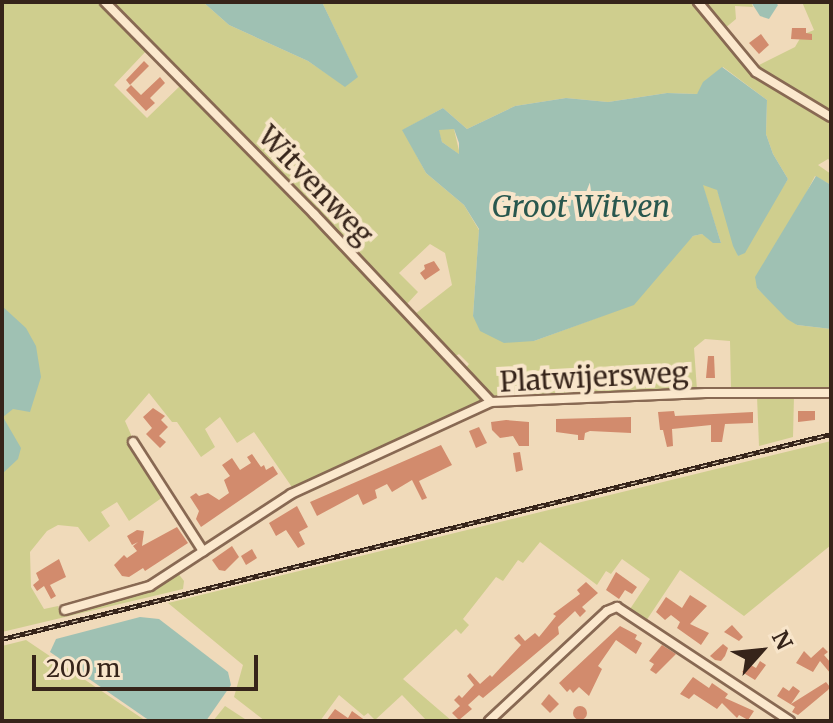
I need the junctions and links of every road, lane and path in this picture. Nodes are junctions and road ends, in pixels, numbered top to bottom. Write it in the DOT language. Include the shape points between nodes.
graph roads {
  1 [pos="105,2"];
  2 [pos="698,2"];
  3 [pos="831,117"];
  4 [pos="831,393"];
  5 [pos="491,402"];
  6 [pos="133,442"];
  7 [pos="203,551"];
  8 [pos="65,610"];
  9 [pos="489,721"];
  10 [pos="790,721"];
  1 -- 5 [label="street, Witvenweg"];
  2 -- 3 [label="street" via="756,72"];
  4 -- 5 [label="street, Platwijersweg"];
  5 -- 7 [label="street, Platwijersweg" via="291,494"];
  6 -- 7 [label="street"];
  7 -- 8 [label="street, Platwijersweg" via="150,586"];
  9 -- 10 [label="street" via="617,607"];
}
